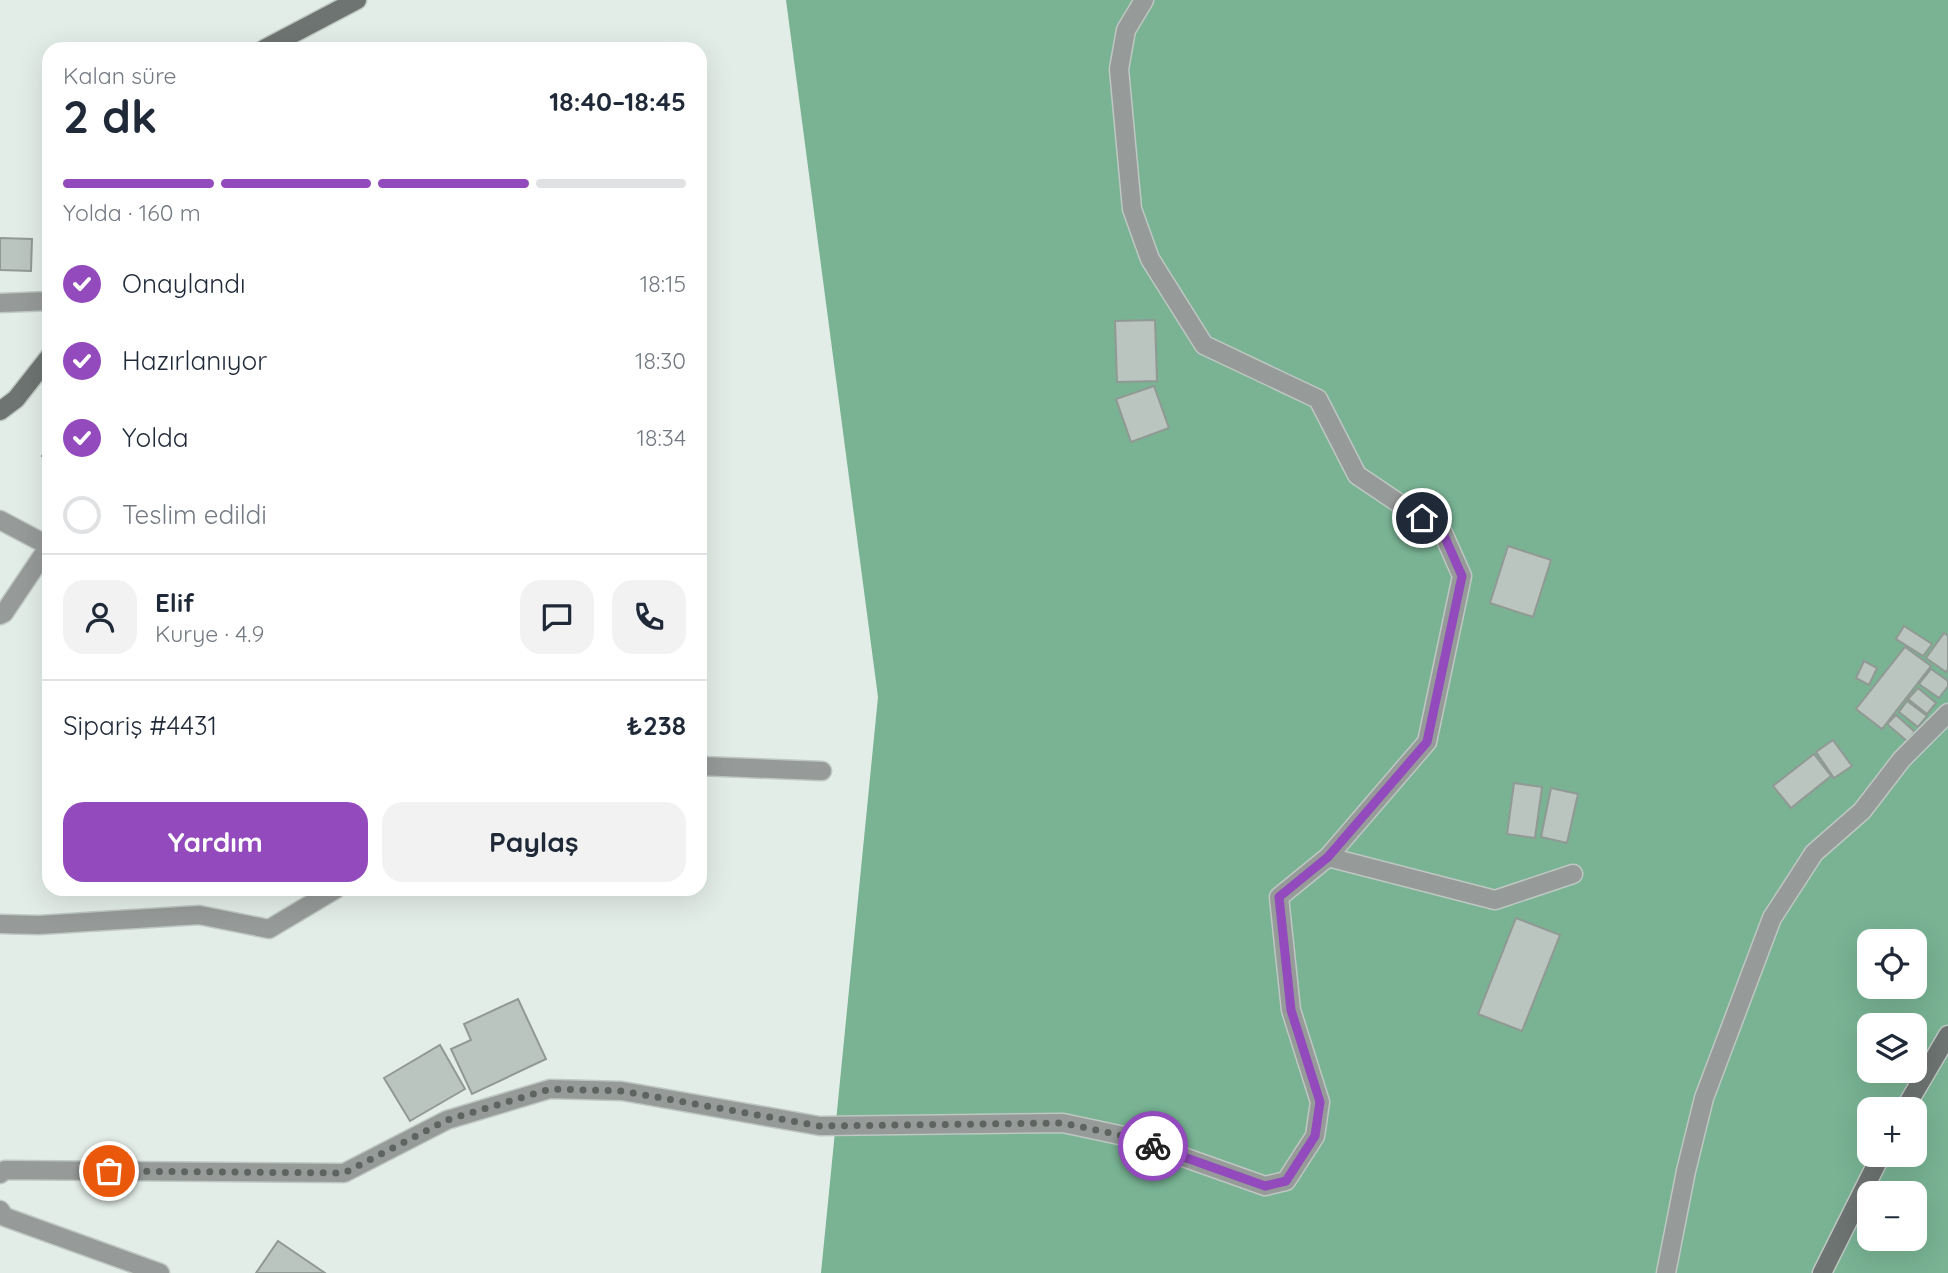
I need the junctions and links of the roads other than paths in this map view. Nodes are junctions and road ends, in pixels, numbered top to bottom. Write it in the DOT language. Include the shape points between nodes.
graph roads {
  1 [pos="357,0"];
  2 [pos="1144,0"];
  3 [pos="277,42"];
  4 [pos="42,301"];
  5 [pos="0,303"];
  6 [pos="42,367"];
  7 [pos="0,411"];
  8 [pos="0,520"];
  9 [pos="42,542"];
  10 [pos="42,556"];
  11 [pos="0,615"];
  12 [pos="1948,713"];
  13 [pos="707,766"];
  14 [pos="822,771"];
  15 [pos="1328,857"];
  16 [pos="1573,874"];
  17 [pos="324,896"];
  18 [pos="0,924"];
  19 [pos="1948,1035"];
  20 [pos="1912,1097"];
  21 [pos="1875,1167"];
  22 [pos="0,1174"];
  23 [pos="0,1210"];
  24 [pos="160,1273"];
  25 [pos="1666,1273"];
  26 [pos="1822,1273"];
  1 -- 3 [label="street"];
  2 -- 15 [label="street" via="1126,30 1119,69 1132,209 1150,259 1204,345 1318,399 1357,475 1443,533 1462,576 1427,742"];
  4 -- 5 [label="street"];
  6 -- 7 [label="street"];
  8 -- 9 [label="street"];
  10 -- 11 [label="street"];
  12 -- 25 [label="street" via="1902,759 1862,811 1814,853 1772,918 1704,1098"];
  13 -- 14 [label="street"];
  15 -- 16 [label="street" via="1495,901"];
  15 -- 22 [label="street" via="1279,897 1291,1010 1320,1102 1315,1136 1286,1181 1265,1186 1124,1136 1063,1123 820,1126 622,1091 550,1089 447,1120 344,1173 5,1170"];
  17 -- 18 [label="street" via="269,929 199,915"];
  19 -- 20 [label="street"];
  21 -- 26 [label="street"];
  23 -- 24 [label="street" via="5,1217"];
}
